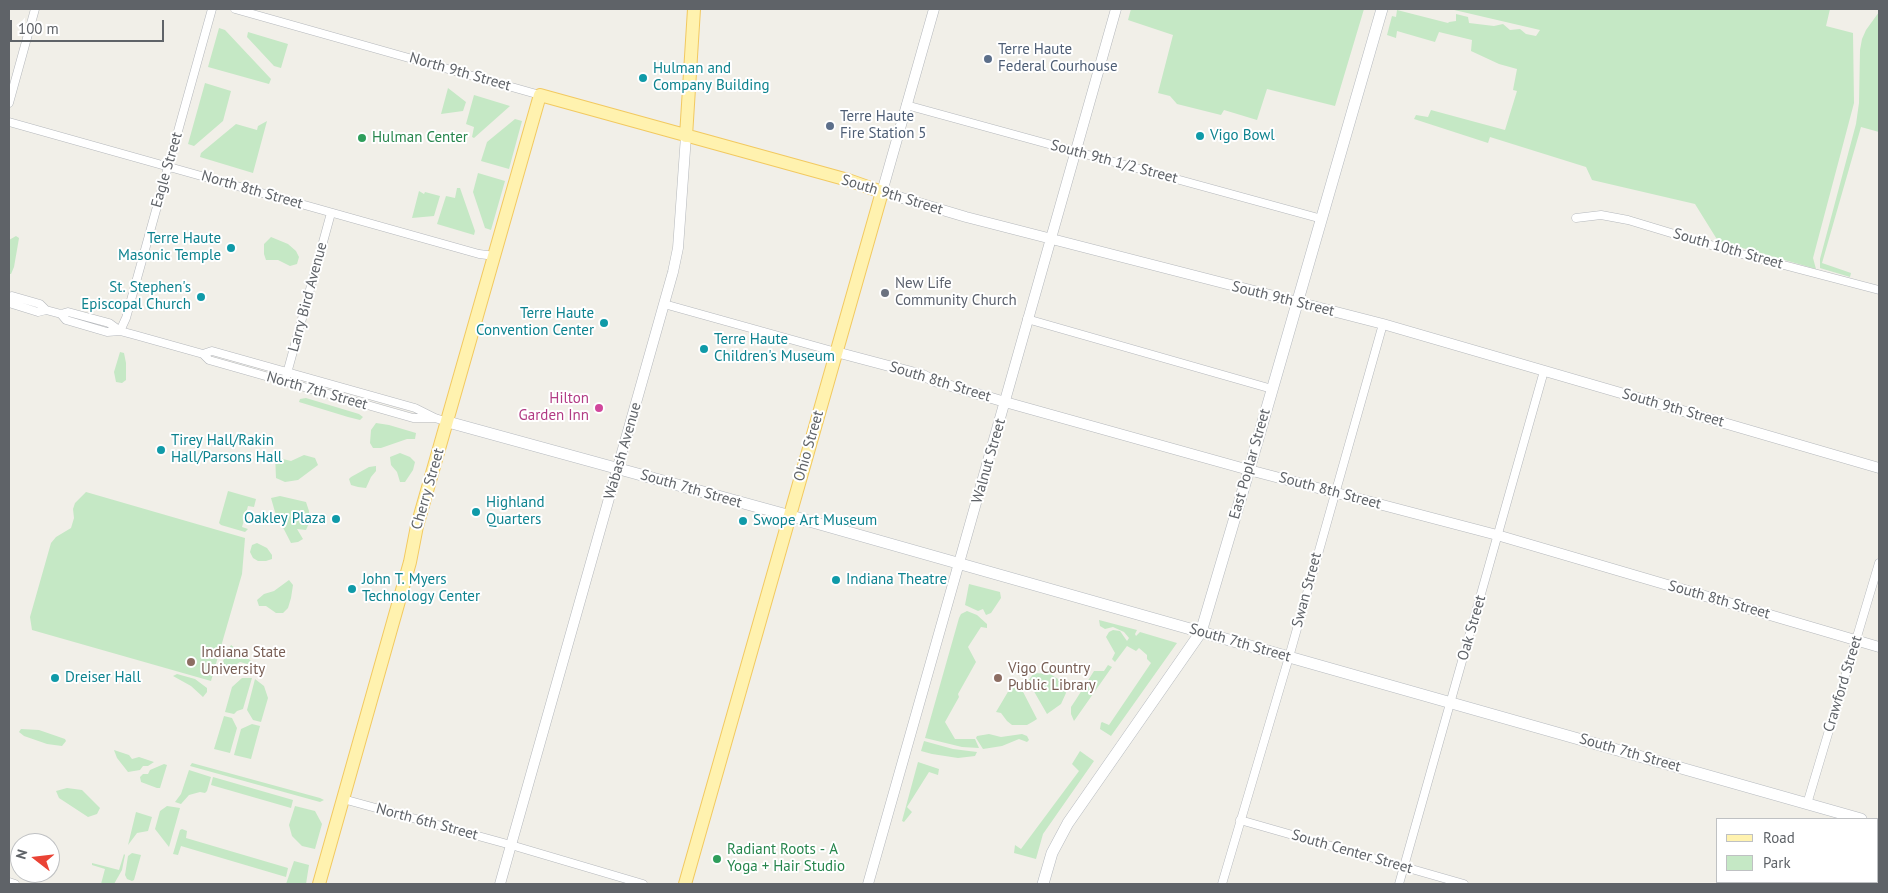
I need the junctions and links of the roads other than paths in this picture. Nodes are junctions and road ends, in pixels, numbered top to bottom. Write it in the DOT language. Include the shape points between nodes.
graph roads {
  1 [pos="35,9"];
  2 [pos="212,9"];
  3 [pos="235,9"];
  4 [pos="694,9"];
  5 [pos="934,9"];
  6 [pos="1116,9"];
  7 [pos="1382,9"];
  8 [pos="540,95"];
  9 [pos="9,103"];
  10 [pos="906,105"];
  11 [pos="9,122"];
  12 [pos="686,136"];
  13 [pos="1076,152"];
  14 [pos="168,166"];
  15 [pos="882,192"];
  16 [pos="331,213"];
  17 [pos="1576,218"];
  18 [pos="1322,219"];
  19 [pos="1050,239"];
  20 [pos="495,256"];
  21 [pos="1879,290"];
  22 [pos="9,297"];
  23 [pos="1297,302"];
  24 [pos="9,303"];
  25 [pos="664,304"];
  26 [pos="46,310"];
  27 [pos="1027,319"];
  28 [pos="1383,324"];
  29 [pos="120,331"];
  30 [pos="836,352"];
  31 [pos="203,354"];
  32 [pos="1544,371"];
  33 [pos="288,373"];
  34 [pos="285,382"];
  35 [pos="1272,389"];
  36 [pos="1005,402"];
  37 [pos="434,418"];
  38 [pos="448,422"];
  39 [pos="619,468"];
  40 [pos="1879,468"];
  41 [pos="1249,470"];
  42 [pos="1335,491"];
  43 [pos="790,516"];
  44 [pos="1497,535"];
  45 [pos="1879,563"];
  46 [pos="960,565"];
  47 [pos="1201,632"];
  48 [pos="1857,640"];
  49 [pos="1879,646"];
  50 [pos="1289,657"];
  51 [pos="1451,702"];
  52 [pos="343,799"];
  53 [pos="1807,804"];
  54 [pos="1857,818"];
  55 [pos="1240,820"];
  56 [pos="511,845"];
  57 [pos="1404,867"];
  58 [pos="9,882"];
  59 [pos="15,884"];
  60 [pos="319,884"];
  61 [pos="500,884"];
  62 [pos="643,884"];
  63 [pos="685,884"];
  64 [pos="868,884"];
  65 [pos="1043,884"];
  66 [pos="1222,884"];
  67 [pos="1399,884"];
  68 [pos="1464,884"];
  1 -- 9 [label="street"];
  2 -- 14 [label="street, Eagle Street"];
  3 -- 8 [label="street, North 9th Street"];
  4 -- 12 [label="main road, Wabash Avenue"];
  5 -- 10 [label="street, Ohio Street"];
  6 -- 13 [label="street, Walnut Street"];
  7 -- 18 [label="main road, East Poplar Street"];
  8 -- 12 [label="main road, North 9th Street"];
  8 -- 20 [label="main road, Cherry Street"];
  10 -- 13 [label="street, South 9th 1/2 Street"];
  10 -- 15 [label="street, Ohio Street"];
  11 -- 14 [label="street, North 8th Street"];
  12 -- 15 [label="main road, South 9th Street"];
  12 -- 25 [label="street, Wabash Avenue" via="678,248"];
  13 -- 18 [label="street, South 9th 1/2 Street"];
  13 -- 19 [label="street, Walnut Street"];
  14 -- 16 [label="street, North 8th Street"];
  14 -- 29 [label="street, Eagle Street"];
  15 -- 19 [label="street, South 9th Street"];
  15 -- 30 [label="main road, Ohio Street"];
  16 -- 20 [label="street, North 8th Street"];
  16 -- 33 [label="street, Larry Bird Avenue"];
  17 -- 21 [label="street, South 10th Street" via="1601,215 1628,220"];
  18 -- 23 [label="main road, East Poplar Street"];
  19 -- 23 [label="street, South 9th Street"];
  19 -- 27 [label="street, Walnut Street"];
  20 -- 38 [label="main road, Cherry Street"];
  22 -- 26 [label="street, North 7th Street" via="40,304"];
  23 -- 28 [label="street, South 9th Street"];
  23 -- 35 [label="main road, East Poplar Street"];
  24 -- 26 [label="street, North 7th Street" via="38,312"];
  25 -- 30 [label="street, South 8th Street"];
  25 -- 39 [label="street, Wabash Avenue"];
  26 -- 29 [label="street, North 7th Street" via="109,323"];
  27 -- 35 [label="street"];
  27 -- 36 [label="street, Walnut Street"];
  28 -- 32 [label="street, South 9th Street"];
  28 -- 42 [label="street, Swan Street"];
  29 -- 31 [label="street, North 7th Street"];
  30 -- 36 [label="street, South 8th Street" via="923,375"];
  30 -- 43 [label="main road, Ohio Street"];
  31 -- 33 [label="street, North 7th Street" via="212,352"];
  31 -- 34 [label="street, North 7th Street" via="209,360"];
  32 -- 40 [label="street, South 9th Street"];
  32 -- 44 [label="street, Oak Street"];
  33 -- 34 [label="street, Larry Bird Avenue"];
  33 -- 37 [label="street, North 7th Street" via="415,408"];
  34 -- 37 [label="street, North 7th Street" via="413,418"];
  35 -- 41 [label="main road, East Poplar Street"];
  36 -- 41 [label="street, South 8th Street"];
  36 -- 46 [label="street, Walnut Street"];
  37 -- 38 [label="street, North 7th Street"];
  38 -- 39 [label="main road, North 7th Street"];
  38 -- 52 [label="main road, Cherry Street"];
  39 -- 43 [label="main road, South 7th Street"];
  39 -- 56 [label="street, Wabash Avenue"];
  41 -- 42 [label="street, South 8th Street"];
  41 -- 47 [label="main road, East Poplar Street"];
  42 -- 44 [label="street, South 8th Street"];
  42 -- 50 [label="street, Swan Street"];
  43 -- 46 [label="main road, South 7th Street"];
  43 -- 63 [label="main road, Ohio Street"];
  44 -- 48 [label="street, South 8th Street"];
  44 -- 51 [label="street, Oak Street"];
  45 -- 48 [label="street, Crawford Street"];
  46 -- 47 [label="main road, South 7th Street"];
  46 -- 64 [label="street, Walnut Street"];
  47 -- 50 [label="main road, South 7th Street"];
  47 -- 65 [label="main road, East Poplar Street" via="1068,823 1052,853"];
  48 -- 49 [label="street, South 8th Street"];
  48 -- 53 [label="street, Crawford Street"];
  50 -- 51 [label="main road, South 7th Street"];
  50 -- 55 [label="street, Swan Street"];
  51 -- 53 [label="main road, South 7th Street"];
  51 -- 57 [label="street, Oak Street"];
  52 -- 56 [label="street, North 6th Street"];
  52 -- 60 [label="main road, Cherry Street"];
  53 -- 54 [label="main road, South 7th Street"];
  55 -- 57 [label="street, South Center Street"];
  55 -- 66 [label="street, Swan Street"];
  56 -- 61 [label="street, Wabash Avenue"];
  56 -- 62 [label="street, North 6th Street"];
  57 -- 67 [label="street, Oak Street"];
  57 -- 68 [label="street, South Center Street"];
  58 -- 59 [label="street"];
}
